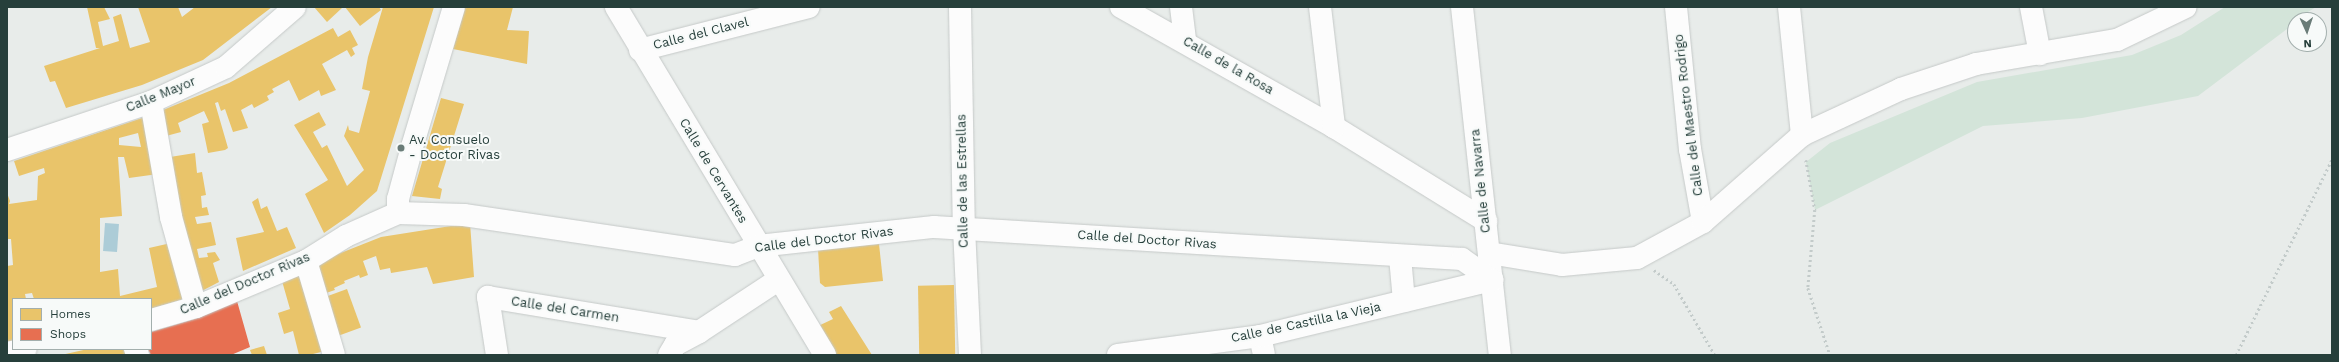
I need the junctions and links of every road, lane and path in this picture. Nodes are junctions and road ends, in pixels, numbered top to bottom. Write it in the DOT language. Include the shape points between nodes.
graph roads {
  1 [pos="295,7"];
  2 [pos="454,7"];
  3 [pos="616,7"];
  4 [pos="809,7"];
  5 [pos="960,7"];
  6 [pos="1121,7"];
  7 [pos="1181,7"];
  8 [pos="1320,7"];
  9 [pos="1462,7"];
  10 [pos="1676,7"];
  11 [pos="1789,7"];
  12 [pos="2031,7"];
  13 [pos="2186,7"];
  14 [pos="1185,42"];
  15 [pos="640,50"];
  16 [pos="2040,54"];
  17 [pos="151,102"];
  18 [pos="1334,127"];
  19 [pos="1802,135"];
  20 [pos="7,150"];
  21 [pos="2332,159"];
  22 [pos="398,213"];
  23 [pos="1486,221"];
  24 [pos="1703,222"];
  25 [pos="964,228"];
  26 [pos="758,246"];
  27 [pos="1489,253"];
  28 [pos="1400,257"];
  29 [pos="1637,258"];
  30 [pos="306,261"];
  31 [pos="778,280"];
  32 [pos="1492,280"];
  33 [pos="1404,301"];
  34 [pos="196,307"];
  35 [pos="152,320"];
  36 [pos="699,332"];
  37 [pos="1262,345"];
  38 [pos="21,350"];
  39 [pos="7,353"];
  40 [pos="819,353"];
  41 [pos="334,355"];
  42 [pos="496,355"];
  43 [pos="669,355"];
  44 [pos="970,355"];
  45 [pos="1118,355"];
  46 [pos="1500,355"];
  47 [pos="1715,355"];
  48 [pos="1830,355"];
  49 [pos="2236,355"];
  1 -- 17 [label="street, Calle Mayor" via="226,67"];
  2 -- 22 [label="street" via="402,184"];
  3 -- 15 [label="street, Calle de Cervantes"];
  4 -- 15 [label="street, Calle del Clavel"];
  5 -- 25 [label="street, Calle de las Estrellas"];
  6 -- 14 [label="street, Calle de la Rosa"];
  7 -- 14 [label="street"];
  8 -- 18 [label="street"];
  9 -- 23 [label="street, Calle de Navarra"];
  10 -- 24 [label="street, Calle del Maestro Rodrigo" via="1690,149"];
  11 -- 19 [label="street"];
  12 -- 16 [label="street"];
  13 -- 16 [label="street" via="2117,40"];
  14 -- 18 [label="street, Calle de la Rosa"];
  15 -- 26 [label="street, Calle de Cervantes"];
  16 -- 19 [label="street" via="1976,64 1901,89"];
  17 -- 20 [label="street, Calle Mayor"];
  17 -- 34 [label="street" via="170,217"];
  18 -- 23 [label="street, Calle de la Rosa"];
  19 -- 24 [label="street"];
  19 -- 48 [label="path" via="1815,210 1808,288"];
  21 -- 49 [label="path"];
  22 -- 26 [label="street, Calle del Doctor Rivas" via="464,215 735,255"];
  22 -- 30 [label="street, Calle del Doctor Rivas" via="346,236"];
  23 -- 27 [label="street, Calle de Navarra"];
  24 -- 29 [label="street"];
  25 -- 26 [label="street, Calle del Doctor Rivas" via="934,227"];
  25 -- 28 [label="street, Calle del Doctor Rivas"];
  25 -- 44 [label="street, Calle de las Estrellas"];
  26 -- 31 [label="street, Calle de Cervantes"];
  27 -- 29 [label="street" via="1562,265"];
  27 -- 32 [label="street, Calle de Navarra"];
  28 -- 32 [label="street, Calle del Doctor Rivas" via="1462,259"];
  28 -- 33 [label="street"];
  29 -- 47 [label="path" via="1674,284"];
  30 -- 34 [label="street, Calle del Doctor Rivas"];
  30 -- 41 [label="street"];
  31 -- 36 [label="street"];
  31 -- 40 [label="street, Calle de Cervantes"];
  32 -- 33 [label="street, Calle de Castilla la Vieja"];
  32 -- 46 [label="street, Calle de Navarra"];
  33 -- 37 [label="street, Calle de Castilla la Vieja"];
  34 -- 35 [label="street, Calle del Doctor Rivas"];
  36 -- 42 [label="street, Calle del Carmen" via="488,298"];
  36 -- 43 [label="street" via="675,345"];
  37 -- 45 [label="street, Calle de Castilla la Vieja"];
  38 -- 39 [label="street"];
}
